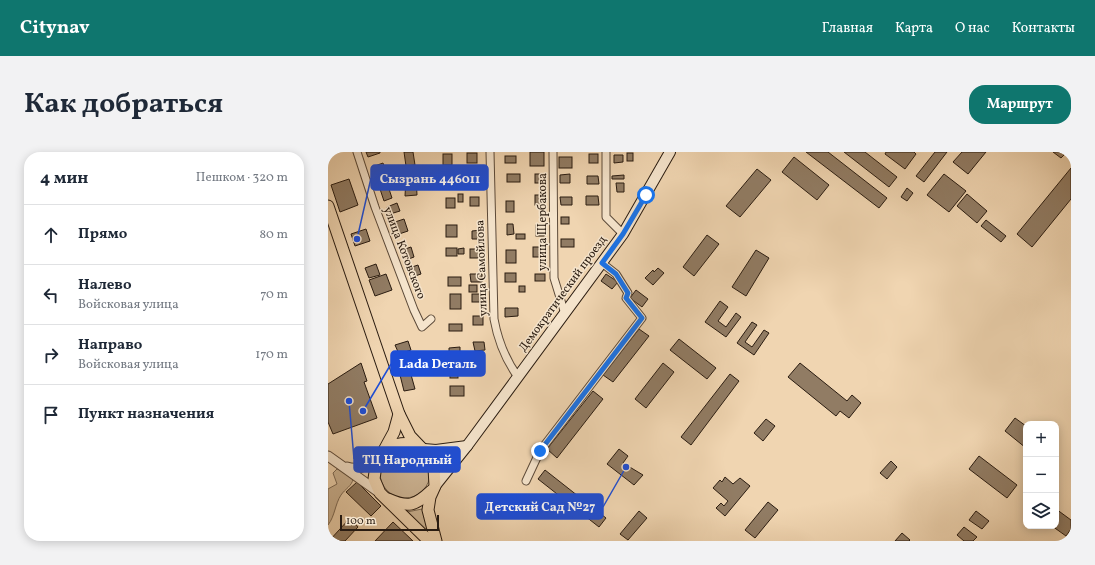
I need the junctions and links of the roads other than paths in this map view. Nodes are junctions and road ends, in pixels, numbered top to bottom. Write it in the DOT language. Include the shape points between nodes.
graph roads {
  1 [pos="357,152"];
  2 [pos="490,152"];
  3 [pos="553,152"];
  4 [pos="606,152"];
  5 [pos="670,152"];
  6 [pos="328,206"];
  7 [pos="623,234"];
  8 [pos="602,263"];
  9 [pos="566,314"];
  10 [pos="431,319"];
  11 [pos="518,377"];
  12 [pos="399,414"];
  13 [pos="467,446"];
  14 [pos="386,448"];
  15 [pos="422,448"];
  16 [pos="328,456"];
  17 [pos="379,458"];
  18 [pos="344,466"];
  19 [pos="526,482"];
  20 [pos="434,488"];
  21 [pos="383,495"];
  22 [pos="429,541"];
  23 [pos="436,541"];
  1 -- 10 [label="street, улица Котовского" via="420,325 422,327"];
  2 -- 11 [label="street, улица Самойлова" via="494,319 498,340 508,364"];
  3 -- 9 [label="street, улица Щербакова" via="554,278"];
  4 -- 7 [label="street" via="606,217"];
  5 -- 7 [label="main road, Демократический проезд"];
  6 -- 12 [label="main road"];
  7 -- 8 [label="main road, Демократический проезд"];
  8 -- 9 [label="main road, Демократический проезд"];
  8 -- 19 [label="street" via="616,274 628,293 626,298 642,318 540,451"];
  9 -- 11 [label="main road, Демократический проезд"];
  11 -- 13 [label="main road, Демократический проезд"];
  12 -- 14 [label="main road"];
  12 -- 15 [label="main road" via="410,436"];
  13 -- 15 [label="main road" via="436,450"];
  13 -- 20 [label="main road, Демократический проезд"];
  14 -- 15 [label="main road" via="405,443"];
  14 -- 17 [label="main road"];
  15 -- 20 [label="main road" via="432,460"];
  16 -- 18 [label="street"];
  17 -- 18 [label="street" via="367,466 355,469"];
  17 -- 21 [label="main road" via="374,479"];
  18 -- 21 [label="street"];
  20 -- 21 [label="main road" via="422,500 412,504 402,505"];
  20 -- 23 [label="main road" via="428,510"];
  21 -- 22 [label="main road"];
}
